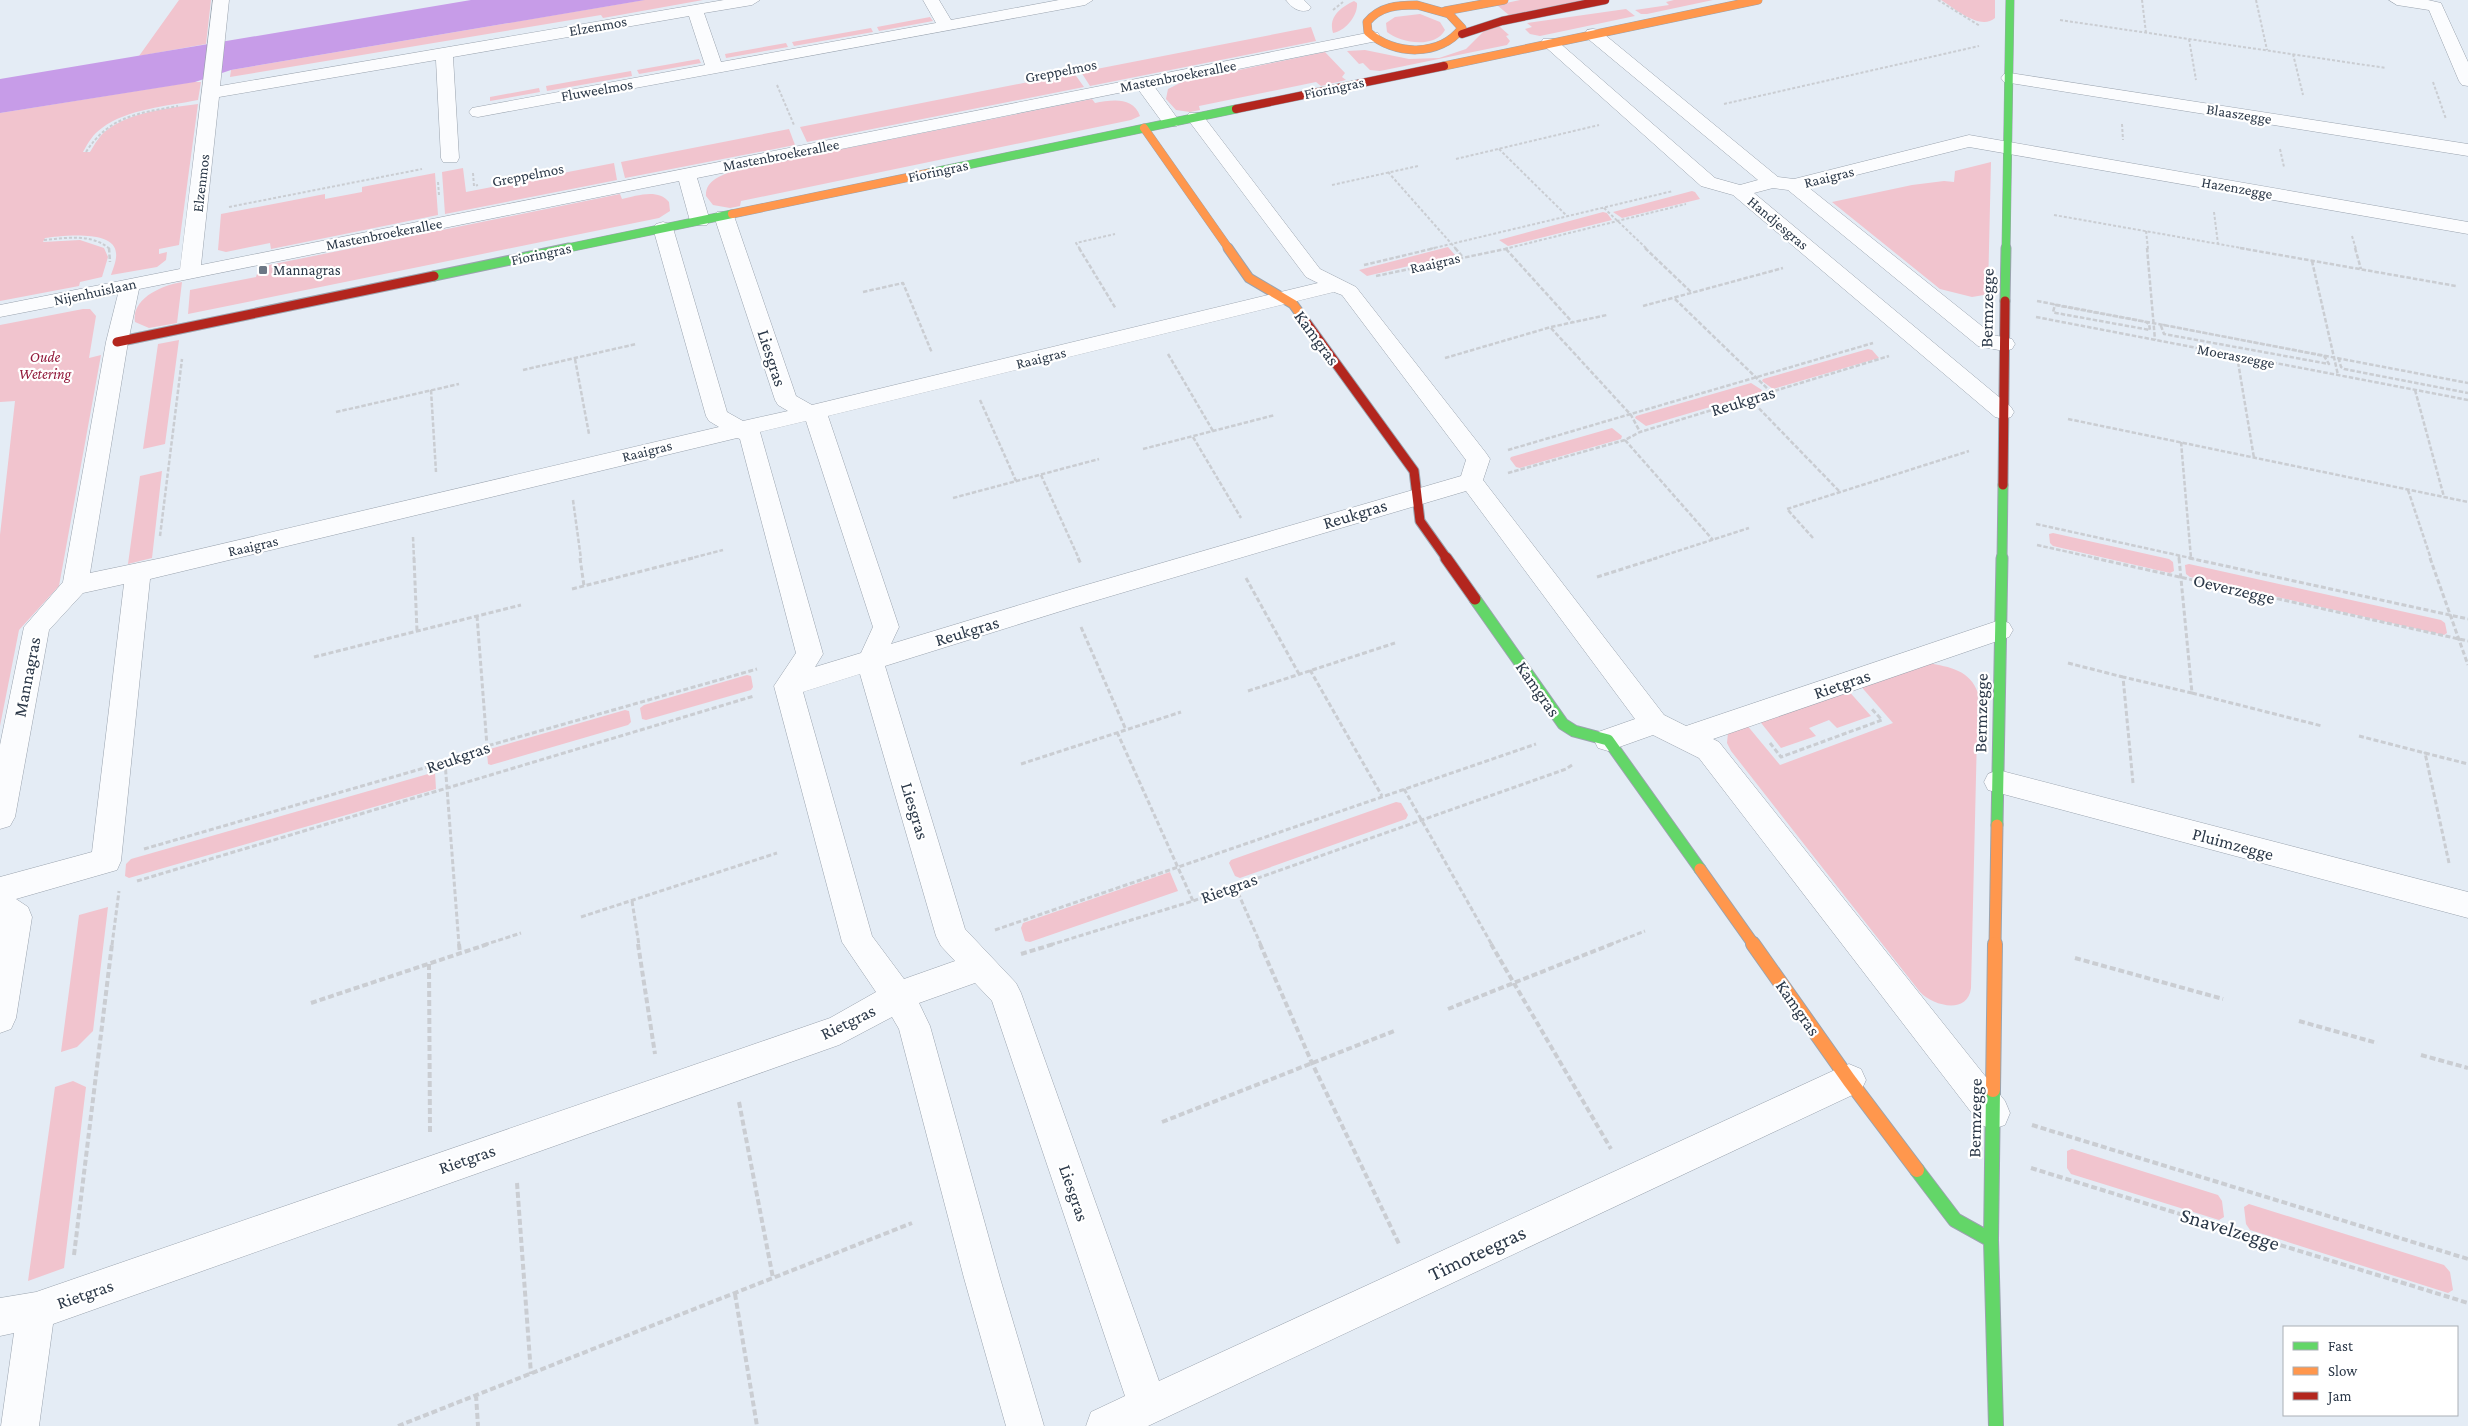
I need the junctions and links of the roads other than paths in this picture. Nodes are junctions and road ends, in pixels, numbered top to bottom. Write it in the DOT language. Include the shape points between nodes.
graph roads {
  1 [pos="221,0"];
  2 [pos="752,0"];
  3 [pos="931,0"];
  4 [pos="1085,0"];
  5 [pos="1504,0"];
  6 [pos="1606,0"];
  7 [pos="1758,0"];
  8 [pos="2010,0"];
  9 [pos="2397,0"];
  10 [pos="1413,3"];
  11 [pos="695,10"];
  12 [pos="1445,12"];
  13 [pos="946,26"];
  14 [pos="1462,34"];
  15 [pos="1593,34"];
  16 [pos="1372,37"];
  17 [pos="1549,44"];
  18 [pos="444,53"];
  19 [pos="715,68"];
  20 [pos="2010,78"];
  21 [pos="2468,81"];
  22 [pos="1143,83"];
  23 [pos="212,91"];
  24 [pos="478,112"];
  25 [pos="1183,120"];
  26 [pos="1144,128"];
  27 [pos="2007,147"];
  28 [pos="2462,149"];
  29 [pos="450,158"];
  30 [pos="686,174"];
  31 [pos="1772,182"];
  32 [pos="1794,186"];
  33 [pos="1740,191"];
  34 [pos="712,218"];
  35 [pos="663,228"];
  36 [pos="2468,228"];
  37 [pos="190,272"];
  38 [pos="1328,281"];
  39 [pos="130,285"];
  40 [pos="1283,298"];
  41 [pos="0,311"];
  42 [pos="117,342"];
  43 [pos="2004,344"];
  44 [pos="808,412"];
  45 [pos="2003,412"];
  46 [pos="740,428"];
  47 [pos="1475,470"];
  48 [pos="1417,496"];
  49 [pos="147,570"];
  50 [pos="75,585"];
  51 [pos="2000,630"];
  52 [pos="870,662"];
  53 [pos="788,686"];
  54 [pos="1654,723"];
  55 [pos="1684,738"];
  56 [pos="1608,740"];
  57 [pos="1998,782"];
  58 [pos="0,817"];
  59 [pos="0,890"];
  60 [pos="2463,904"];
  61 [pos="0,905"];
  62 [pos="982,966"];
  63 [pos="898,996"];
  64 [pos="0,1018"];
  65 [pos="1849,1080"];
  66 [pos="1993,1113"];
  67 [pos="1991,1240"];
  68 [pos="52,1305"];
  69 [pos="0,1317"];
  70 [pos="1148,1406"];
  71 [pos="20,1426"];
  72 [pos="1025,1426"];
  73 [pos="1105,1426"];
  74 [pos="1996,1426"];
  1 -- 23 [label="street, Elzenmos"];
  2 -- 11 [label="street, Elzenmos"];
  3 -- 13 [label="street"];
  4 -- 13 [label="street, Fluweelmos"];
  5 -- 12 [label="street"];
  6 -- 14 [label="street" via="1502,21"];
  7 -- 15 [label="street, Fioringras"];
  8 -- 20 [label="street, Bermzegge" via="2006,43"];
  9 -- 21 [label="street" via="2435,6"];
  10 -- 12 [label="street"];
  10 -- 16 [label="street" via="1370,12 1367,30"];
  11 -- 18 [label="street, Elzenmos"];
  11 -- 19 [label="street"];
  12 -- 14 [label="street" via="1456,18 1462,26"];
  13 -- 19 [label="street, Fluweelmos"];
  14 -- 16 [label="street" via="1456,41 1430,50 1397,48"];
  15 -- 17 [label="street, Fioringras"];
  15 -- 31 [label="street, Handjesgras"];
  16 -- 22 [label="street, Mastenbroekerallee"];
  17 -- 25 [label="street, Fioringras"];
  17 -- 33 [label="street, Handjesgras" via="1708,182"];
  18 -- 23 [label="street, Elzenmos"];
  18 -- 29 [label="street"];
  19 -- 24 [label="street, Fluweelmos"];
  20 -- 27 [label="street, Bermzegge"];
  20 -- 28 [label="street, Blaaszegge"];
  22 -- 25 [label="street"];
  22 -- 30 [label="street, Mastenbroekerallee"];
  23 -- 37 [label="street, Elzenmos"];
  25 -- 26 [label="street, Fioringras"];
  25 -- 38 [label="street" via="1313,274"];
  26 -- 34 [label="street, Fioringras"];
  26 -- 40 [label="street, Kamgras" via="1249,278"];
  27 -- 32 [label="street, Raaigras" via="1969,141"];
  27 -- 36 [label="street, Hazenzegge"];
  27 -- 43 [label="street, Bermzegge"];
  30 -- 34 [label="street, Liesgras"];
  30 -- 37 [label="street, Mastenbroekerallee"];
  31 -- 32 [label="street, Raaigras"];
  31 -- 33 [label="street, Raaigras"];
  32 -- 43 [label="street" via="1986,341"];
  33 -- 45 [label="street, Handjesgras"];
  34 -- 35 [label="street, Fioringras"];
  34 -- 44 [label="street, Liesgras" via="786,400"];
  35 -- 42 [label="street, Fioringras"];
  35 -- 46 [label="street" via="717,416"];
  37 -- 39 [label="street, Nijenhuislaan"];
  38 -- 40 [label="street, Raaigras"];
  38 -- 47 [label="street" via="1349,291"];
  39 -- 41 [label="street, Nijenhuislaan"];
  39 -- 42 [label="street"];
  40 -- 44 [label="street, Raaigras" via="969,376"];
  40 -- 48 [label="street, Kamgras" via="1292,304 1414,472"];
  42 -- 50 [label="street"];
  43 -- 45 [label="street, Bermzegge"];
  44 -- 46 [label="street, Raaigras"];
  44 -- 52 [label="street, Liesgras" via="818,418 886,627"];
  45 -- 51 [label="street, Bermzegge"];
  46 -- 49 [label="street, Raaigras"];
  46 -- 53 [label="street" via="750,435 810,654"];
  47 -- 48 [label="street, Reukgras"];
  47 -- 54 [label="street"];
  48 -- 52 [label="street, Reukgras"];
  48 -- 56 [label="street, Kamgras" via="1420,521 1563,724 1574,731"];
  49 -- 50 [label="street, Raaigras"];
  49 -- 59 [label="street" via="112,879"];
  50 -- 58 [label="street, Mannagras" via="37,627"];
  51 -- 55 [label="street, Rietgras"];
  51 -- 57 [label="street, Bermzegge"];
  52 -- 53 [label="street, Reukgras"];
  52 -- 62 [label="street, Liesgras" via="952,936"];
  53 -- 63 [label="street" via="858,942"];
  54 -- 55 [label="street"];
  54 -- 56 [label="street"];
  55 -- 66 [label="street" via="1709,750"];
  56 -- 65 [label="street, Kamgras"];
  57 -- 60 [label="street, Pluimzegge"];
  57 -- 66 [label="street, Bermzegge"];
  61 -- 64 [label="street" via="17,917"];
  62 -- 63 [label="street, Rietgras"];
  62 -- 70 [label="street, Liesgras" via="1004,993"];
  63 -- 68 [label="street, Rietgras" via="839,1030"];
  63 -- 72 [label="street" via="914,1026"];
  65 -- 67 [label="street, Kamgras" via="1955,1220"];
  65 -- 70 [label="street, Timoteegras"];
  66 -- 67 [label="street, Bermzegge"];
  67 -- 74 [label="street, Bermzegge"];
  68 -- 69 [label="street"];
  68 -- 71 [label="street"];
  70 -- 73 [label="street, Timoteegras"];
}
